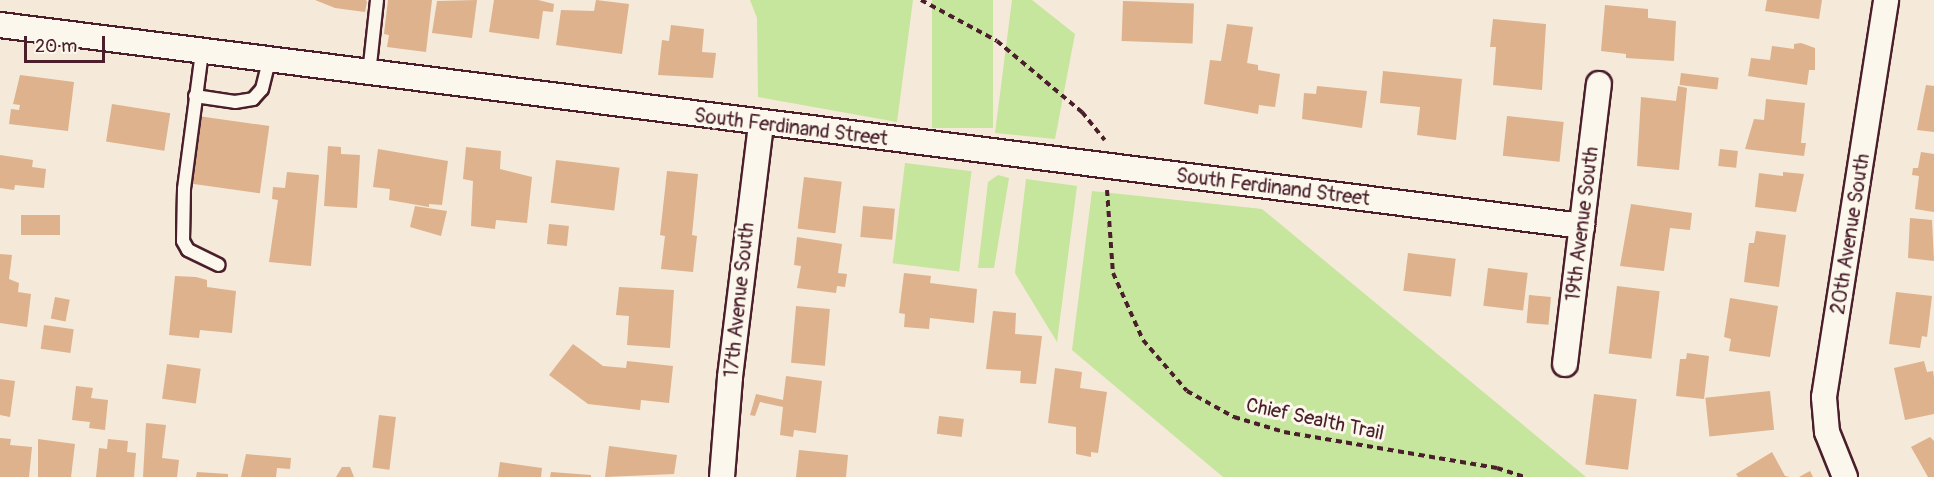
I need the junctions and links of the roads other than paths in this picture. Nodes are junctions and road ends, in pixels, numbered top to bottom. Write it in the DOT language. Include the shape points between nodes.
graph roads {
  1 [pos="377,0"];
  2 [pos="1886,0"];
  3 [pos="0,25"];
  4 [pos="202,52"];
  5 [pos="268,60"];
  6 [pos="369,74"];
  7 [pos="1599,84"];
  8 [pos="195,96"];
  9 [pos="761,123"];
  10 [pos="1582,226"];
  11 [pos="219,265"];
  12 [pos="1565,363"];
  13 [pos="1843,472"];
  14 [pos="722,477"];
  1 -- 6 [label="lane"];
  2 -- 13 [label="street, 20th Avenue South" via="1824,397 1827,432"];
  3 -- 4 [label="street, South Ferdinand Street"];
  4 -- 5 [label="street, South Ferdinand Street"];
  4 -- 8 [label="lane"];
  5 -- 6 [label="street, South Ferdinand Street"];
  5 -- 8 [label="lane" via="262,89 253,99 235,102"];
  6 -- 9 [label="street, South Ferdinand Street"];
  7 -- 10 [label="street, 19th Avenue South"];
  8 -- 11 [label="lane" via="184,189 183,241 188,250"];
  9 -- 10 [label="street, South Ferdinand Street"];
  9 -- 14 [label="street, 17th Avenue South"];
  10 -- 12 [label="street, 19th Avenue South"];
}
